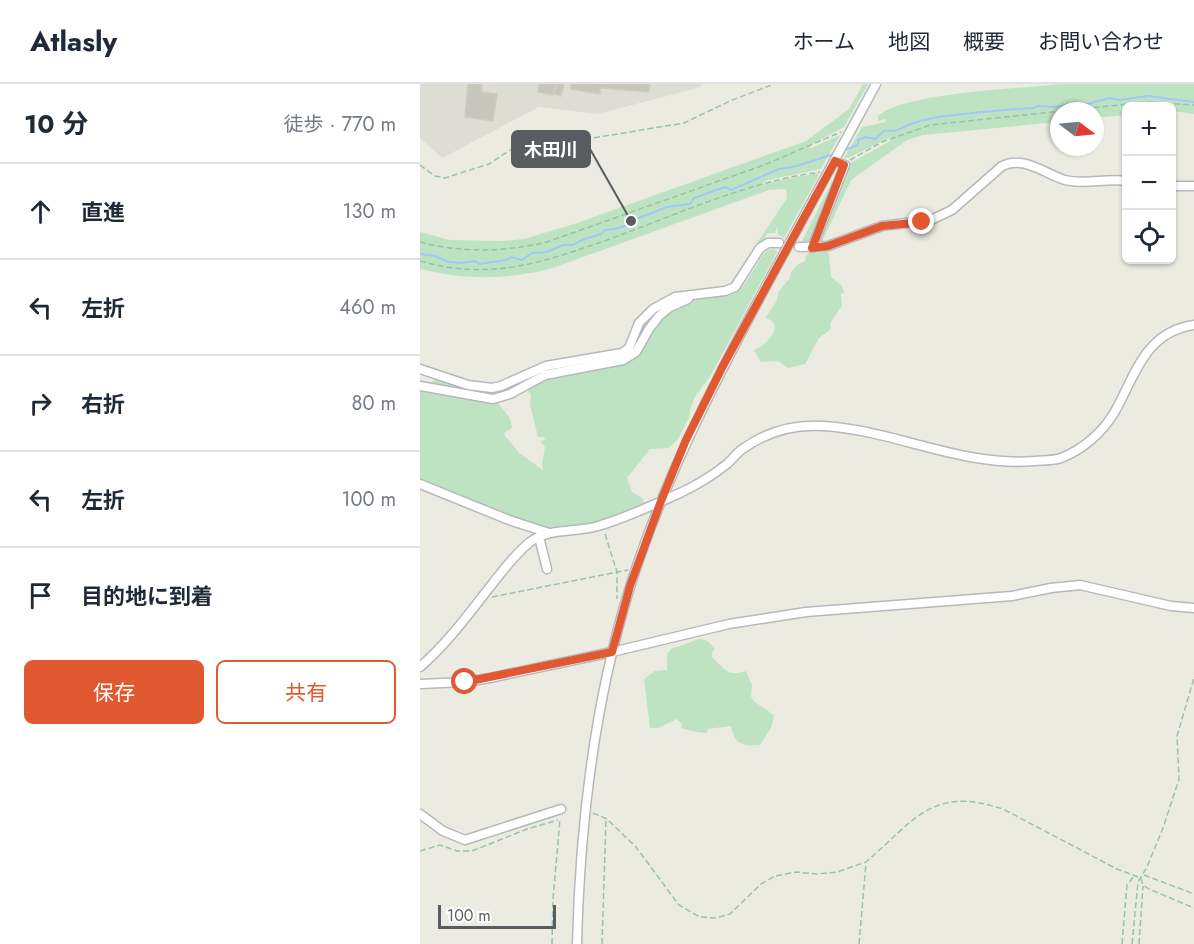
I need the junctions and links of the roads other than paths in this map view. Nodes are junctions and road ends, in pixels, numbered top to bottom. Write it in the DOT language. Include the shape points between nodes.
graph roads {
  1 [pos="876,84"];
  2 [pos="835,161"];
  3 [pos="1122,180"];
  4 [pos="1176,186"];
  5 [pos="1194,186"];
  6 [pos="779,243"];
  7 [pos="800,247"];
  8 [pos="812,248"];
  9 [pos="721,291"];
  10 [pos="1194,325"];
  11 [pos="420,369"];
  12 [pos="439,375"];
  13 [pos="422,386"];
  14 [pos="420,484"];
  15 [pos="661,501"];
  16 [pos="549,533"];
  17 [pos="539,537"];
  18 [pos="547,569"];
  19 [pos="1194,608"];
  20 [pos="612,652"];
  21 [pos="420,667"];
  22 [pos="420,684"];
  23 [pos="561,809"];
  24 [pos="420,814"];
  25 [pos="577,944"];
  1 -- 2 [label="street"];
  2 -- 8 [label="street" via="844,165"];
  2 -- 15 [label="street" via="724,364"];
  3 -- 8 [label="street" via="1074,182 1022,162 1011,162 942,216 914,224 882,226"];
  4 -- 5 [label="street"];
  6 -- 9 [label="street" via="760,248 735,287"];
  7 -- 8 [label="street"];
  9 -- 12 [label="street" via="675,297 653,309 639,323 629,348 622,353 546,366 492,388"];
  9 -- 13 [label="street" via="718,296 692,298 670,307 649,328 636,352 619,361 545,375 499,398"];
  10 -- 15 [label="street" via="1173,330 1159,340 1135,369 1103,427 1078,450 1059,459 989,461 838,427 803,426 762,437 699,485"];
  11 -- 12 [label="street"];
  12 -- 13 [label="street"];
  14 -- 16 [label="street"];
  15 -- 16 [label="street" via="602,525"];
  15 -- 20 [label="street"];
  16 -- 17 [label="street"];
  17 -- 18 [label="street"];
  17 -- 21 [label="street" via="510,561 440,650"];
  19 -- 20 [label="street" via="1080,585 1011,596 806,612 729,624"];
  20 -- 22 [label="street" via="465,682"];
  20 -- 25 [label="street" via="584,809"];
  23 -- 24 [label="street" via="465,840 443,831"];
}
